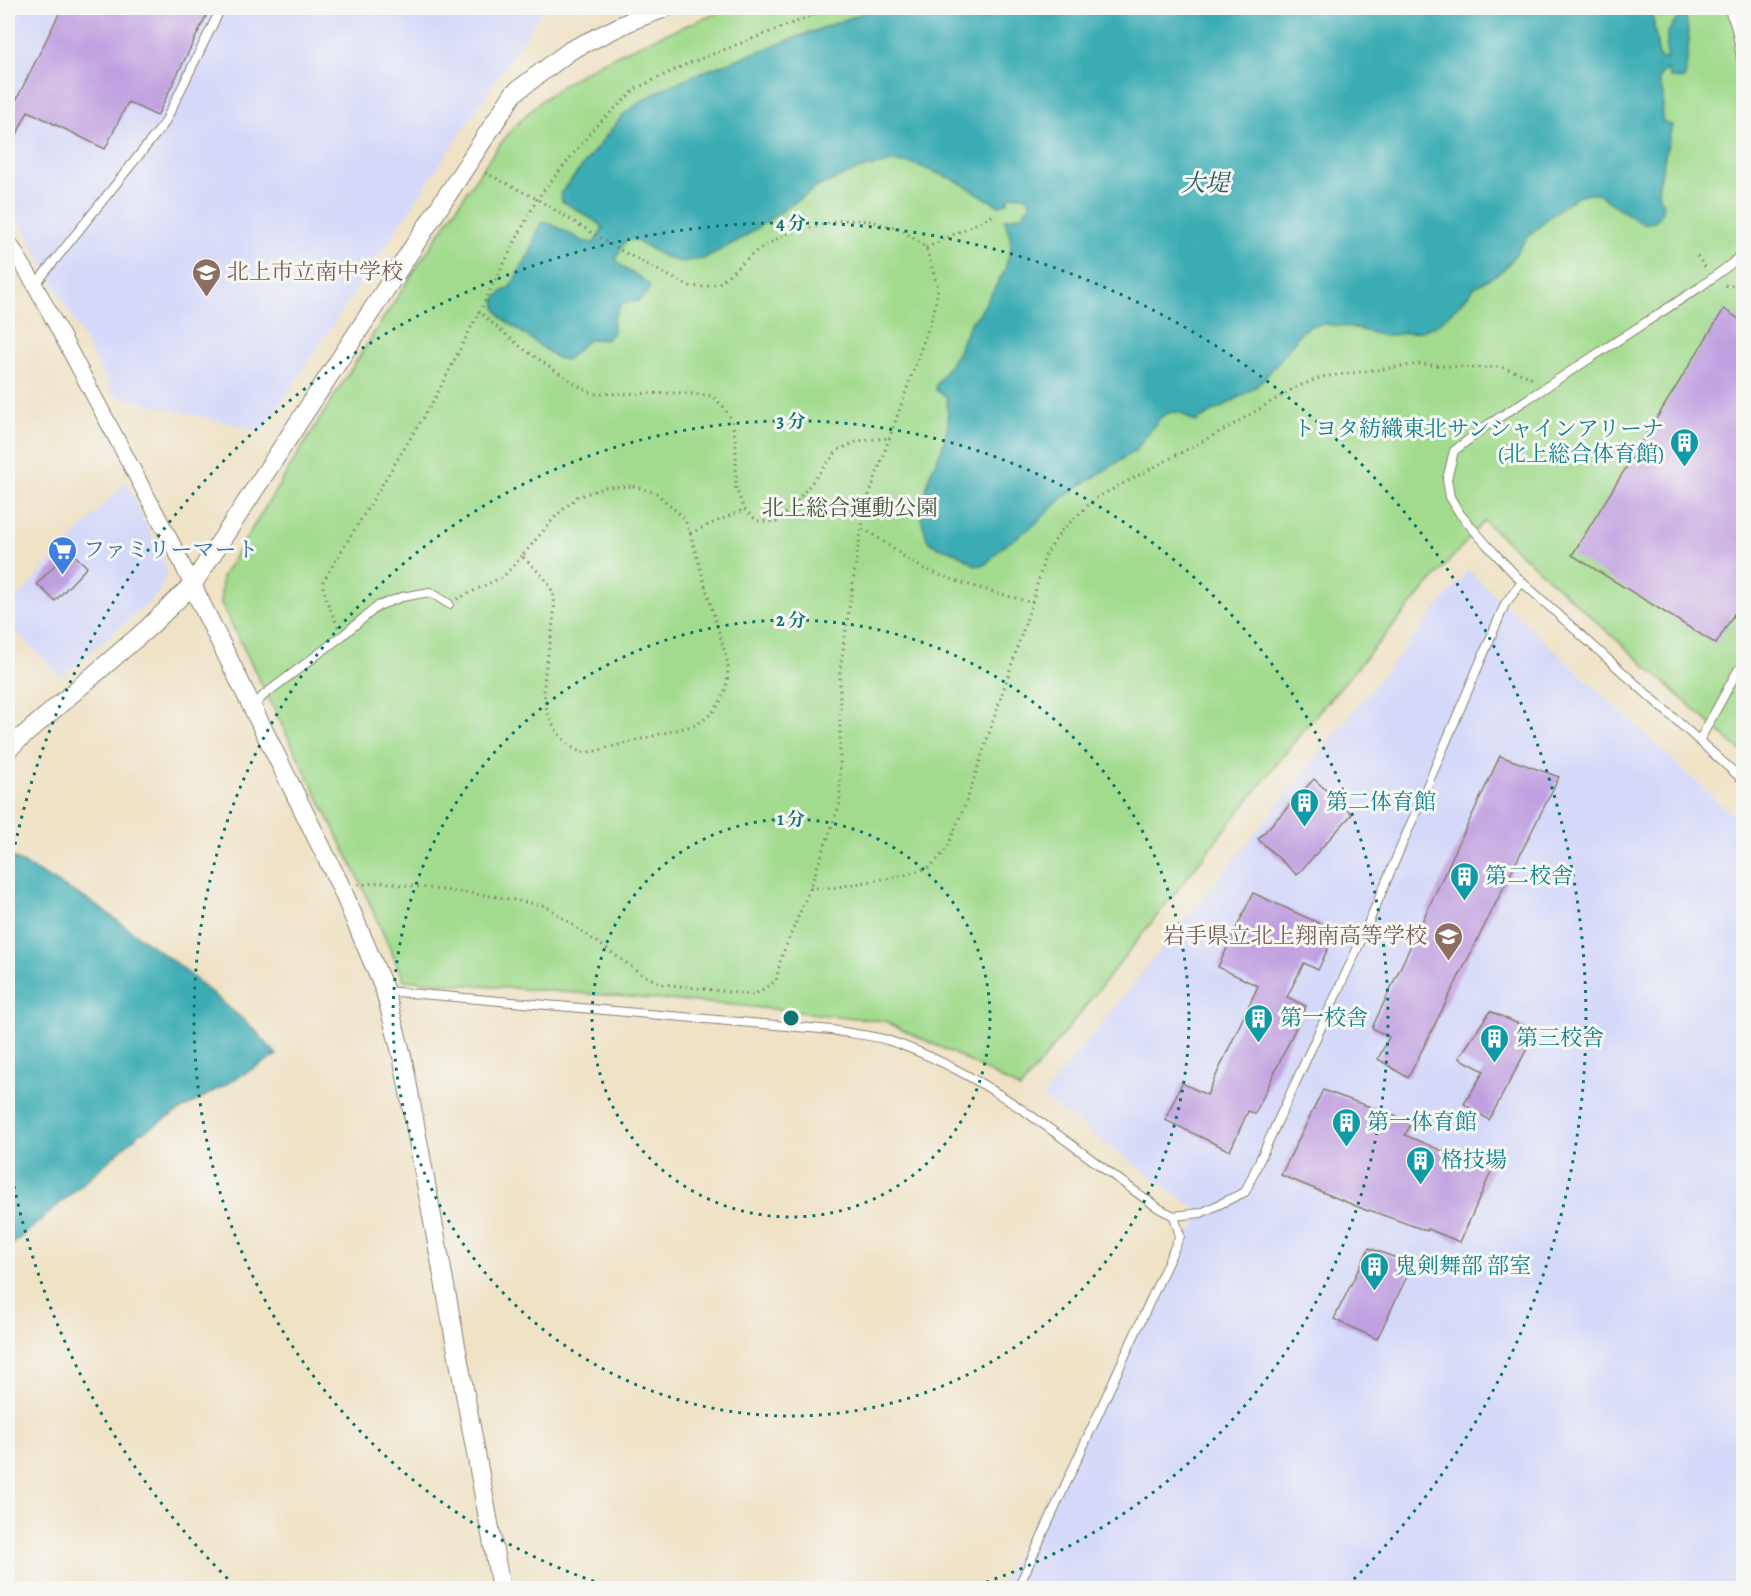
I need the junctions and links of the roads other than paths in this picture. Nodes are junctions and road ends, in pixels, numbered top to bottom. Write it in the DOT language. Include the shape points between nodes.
graph roads {
  1 [pos="221,8"];
  2 [pos="665,8"];
  3 [pos="1727,8"];
  4 [pos="632,13"];
  5 [pos="1743,73"];
  6 [pos="8,241"];
  7 [pos="1743,251"];
  8 [pos="35,285"];
  9 [pos="1522,582"];
  10 [pos="192,585"];
  11 [pos="449,604"];
  12 [pos="1743,675"];
  13 [pos="252,708"];
  14 [pos="1699,741"];
  15 [pos="8,749"];
  16 [pos="1743,781"];
  17 [pos="385,991"];
  18 [pos="1174,1216"];
  19 [pos="501,1588"];
  20 [pos="1018,1588"];
  1 -- 8 [label="lane" via="164,124"];
  2 -- 4 [label="street"];
  3 -- 5 [label="lane" via="1737,33"];
  4 -- 10 [label="street" via="571,50 514,93"];
  6 -- 8 [label="street"];
  7 -- 9 [label="lane" via="1700,287 1486,426 1454,451 1447,479 1450,497 1486,545"];
  8 -- 10 [label="street"];
  9 -- 14 [label="lane"];
  9 -- 18 [label="lane" via="1505,604 1359,945 1245,1192 1201,1213"];
  10 -- 13 [label="street"];
  10 -- 15 [label="street"];
  11 -- 13 [label="lane" via="430,592 378,606"];
  12 -- 14 [label="lane" via="1738,670"];
  13 -- 17 [label="street" via="341,887"];
  14 -- 16 [label="lane"];
  17 -- 18 [label="lane" via="832,1030 889,1040 946,1064 1009,1099 1132,1190"];
  17 -- 19 [label="street" via="403,1060"];
  18 -- 20 [label="lane" via="1180,1236"];
}
